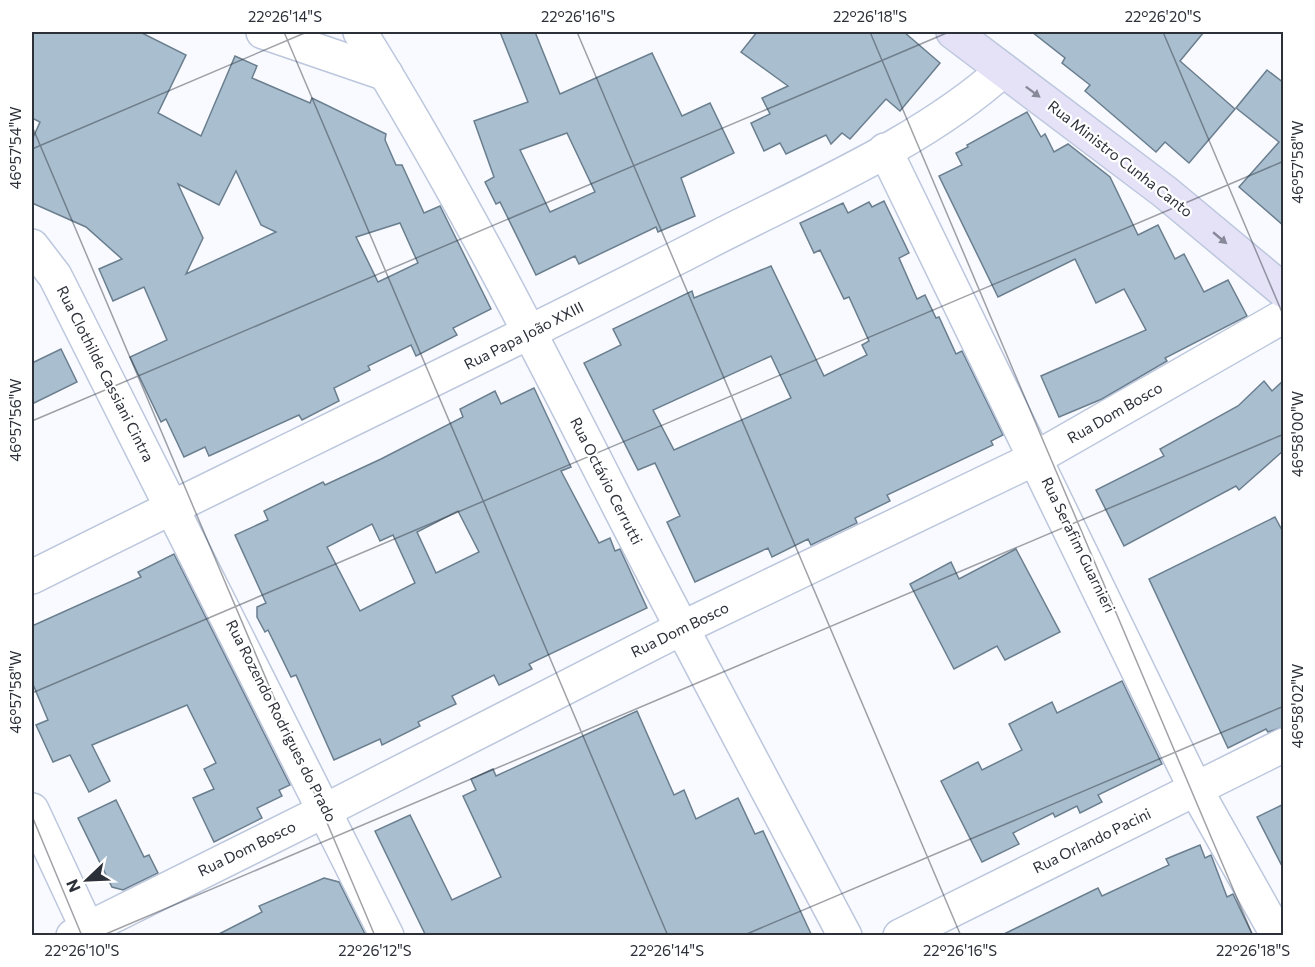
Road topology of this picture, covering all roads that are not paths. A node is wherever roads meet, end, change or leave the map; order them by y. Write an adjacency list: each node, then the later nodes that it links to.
1 (263, 32): 5 (street)
2 (360, 32): 5 (street, Rua Octávio Cerrutti)
3 (953, 32): 4 (street, Rua Ministro Cunha Canto)
4 (1003, 70): 6 (street, Rua Papa João XXIII); 8 (street, Rua Ministro Cunha Canto, one-way to 8)
5 (386, 74): 10 (street, Rua Octávio Cerrutti)
6 (885, 150): 10 (street, Rua Papa João XXIII); 11 (street, Rua Serafim Guarnieri)
7 (32, 246): 12 (street, Rua Clothilde Cassiani Cintra)
8 (1284, 291)
9 (1284, 316): 11 (street, Rua Dom Bosco)
10 (530, 334): 12 (street, Rua Papa João XXIII); 14 (street, Rua Octávio Cerrutti)
11 (1036, 458): 14 (street, Rua Dom Bosco); 16 (street, Rua Serafim Guarnieri)
12 (173, 507): 13 (street, Rua Papa João XXIII); 18 (street, Rua Rozendo Rodrigues do Prado)
13 (32, 577)
14 (682, 628): 18 (street, Rua Dom Bosco); 21 (street, Rua Octávio Cerrutti)
15 (1284, 745): 16 (street, Rua Orlando Pacini)
16 (1196, 790): 22 (street, Rua Orlando Pacini); 23 (street, Rua Serafim Guarnieri)
17 (32, 810): 19 (street)
18 (326, 810): 19 (street, Rua Dom Bosco); 20 (street, Rua Rozendo Rodrigues do Prado)
19 (80, 932)
20 (387, 936)
21 (845, 936)
22 (900, 936)
23 (1278, 936)

